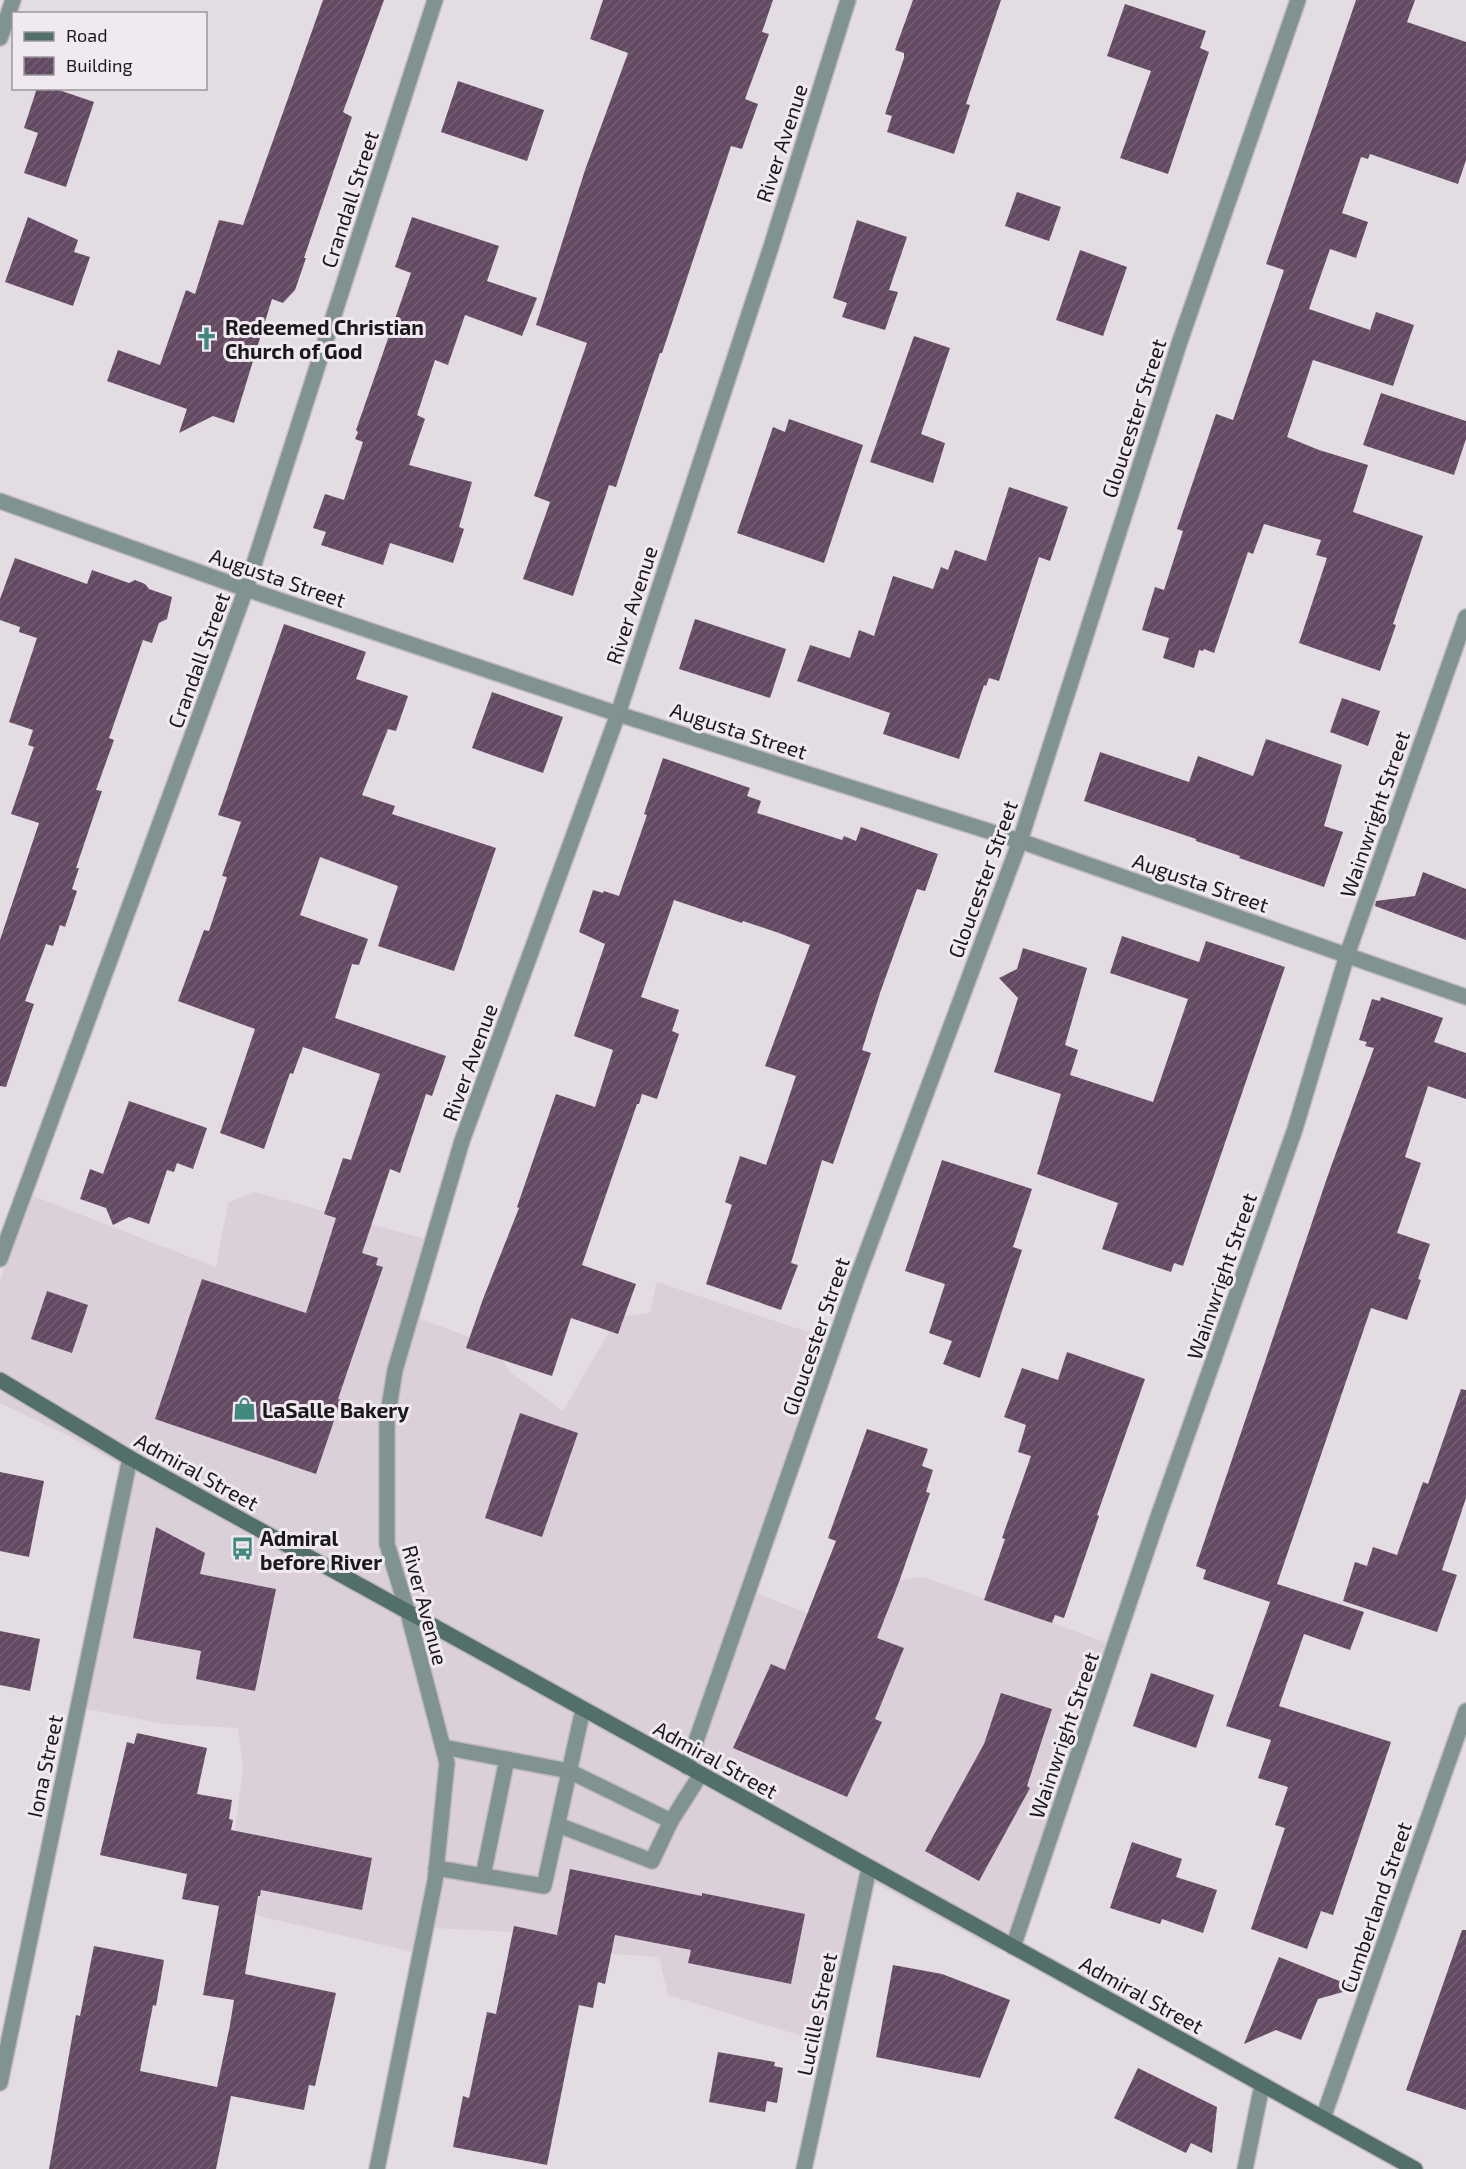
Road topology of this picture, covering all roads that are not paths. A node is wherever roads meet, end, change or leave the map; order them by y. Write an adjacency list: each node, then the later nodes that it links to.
1 (14, 0): 5 (street)
2 (435, 0): 7 (street, Crandall Street)
3 (848, 0): 9 (street, River Avenue)
4 (1298, 0): 10 (street, Gloucester Street)
5 (0, 38)
6 (0, 501): 7 (street, Augusta Street)
7 (246, 589): 9 (street, Augusta Street); 13 (street, Crandall Street)
8 (1466, 617): 11 (street, Wainwright Street)
9 (618, 714): 10 (street, Augusta Street); 16 (street, River Avenue)
10 (1020, 841): 11 (street, Augusta Street); 21 (street, Gloucester Street)
11 (1347, 955): 12 (street, Augusta Street); 29 (street, Wainwright Street)
12 (1466, 997)
13 (0, 1259)
14 (0, 1380): 15 (main road, Admiral Street)
15 (130, 1458): 16 (main road, Admiral Street); 30 (street, Iona Street)
16 (408, 1613): 17 (main road, Admiral Street); 19 (street, River Avenue)
17 (583, 1709): 21 (main road, Admiral Street); 22 (street)
18 (1466, 1711): 32 (street, Cumberland Street)
19 (442, 1747): 20 (street); 26 (street, River Avenue)
20 (507, 1759): 22 (street); 28 (street)
21 (687, 1767): 23 (main road, Admiral Street)
22 (569, 1771): 24 (street); 25 (street)
23 (701, 1774): 24 (street); 27 (main road, Admiral Street)
24 (671, 1821): 25 (street)
25 (558, 1825): 28 (street)
26 (436, 1868): 28 (street); 33 (street, River Avenue)
27 (869, 1868): 29 (main road, Admiral Street); 34 (street, Lucille Street)
28 (483, 1876)
29 (1013, 1947): 31 (main road, Admiral Street)
30 (0, 2083)
31 (1262, 2085): 32 (main road, Admiral Street); 35 (street)
32 (1323, 2118): 36 (main road, Admiral Street)
33 (377, 2169)
34 (804, 2169)
35 (1245, 2169)
36 (1415, 2169)

